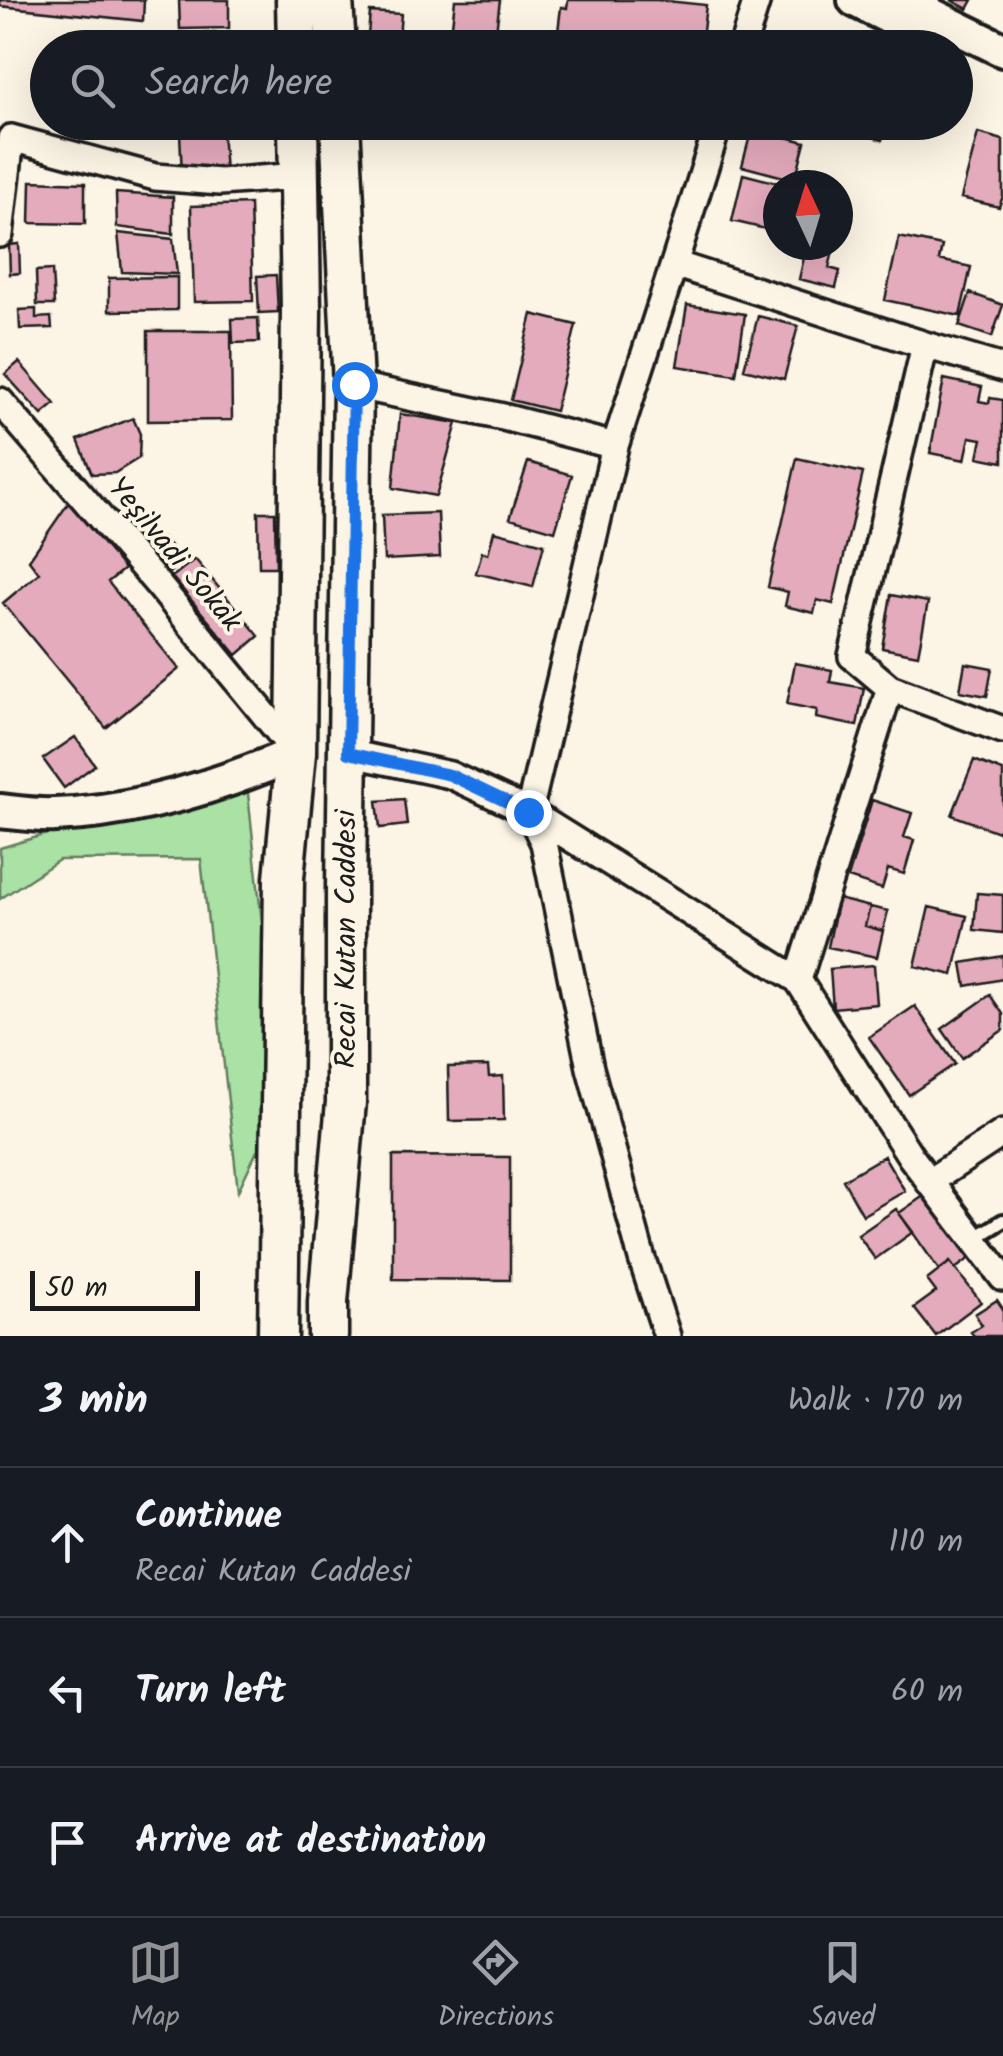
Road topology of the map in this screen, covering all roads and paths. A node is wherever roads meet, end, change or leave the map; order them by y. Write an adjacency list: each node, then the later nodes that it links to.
1 (296, 0): 6 (main road)
2 (333, 0): 7 (main road)
3 (757, 0): 8 (street)
4 (855, 0): 9 (street)
5 (901, 0): 10 (street)
6 (297, 30)
7 (335, 30)
8 (748, 30)
9 (914, 30)
10 (962, 30)
11 (973, 35): 12 (street)
12 (1003, 50)
13 (973, 60): 14 (street)
14 (1003, 75)
15 (298, 140): 18 (main road, Recai Kutan Caddesi)
16 (341, 140): 23 (main road, Recai Kutan Caddesi)
17 (713, 140): 20 (street)
18 (299, 176): 19 (street); 28 (main road, Recai Kutan Caddesi)
19 (0, 234)
20 (674, 264): 21 (street); 25 (street)
21 (925, 345): 22 (street); 26 (street)
22 (1003, 368)
23 (354, 384): 25 (street); 29 (main road, Recai Kutan Caddesi)
24 (0, 401): 28 (street, Yeşilvadi Sokak)
25 (614, 446): 31 (street)
26 (890, 688): 27 (street); 32 (street)
27 (1003, 730)
28 (296, 753): 30 (street); 38 (main road, Recai Kutan Caddesi)
29 (348, 753): 31 (street); 39 (main road, Recai Kutan Caddesi)
30 (0, 811)
31 (528, 812): 32 (street); 40 (street)
32 (798, 980): 34 (street)
33 (1003, 1133): 34 (street)
34 (929, 1182): 36 (street)
35 (1003, 1221): 36 (lane)
36 (974, 1239): 37 (street)
37 (1003, 1278)
38 (278, 1336)
39 (328, 1336)
40 (667, 1336)

